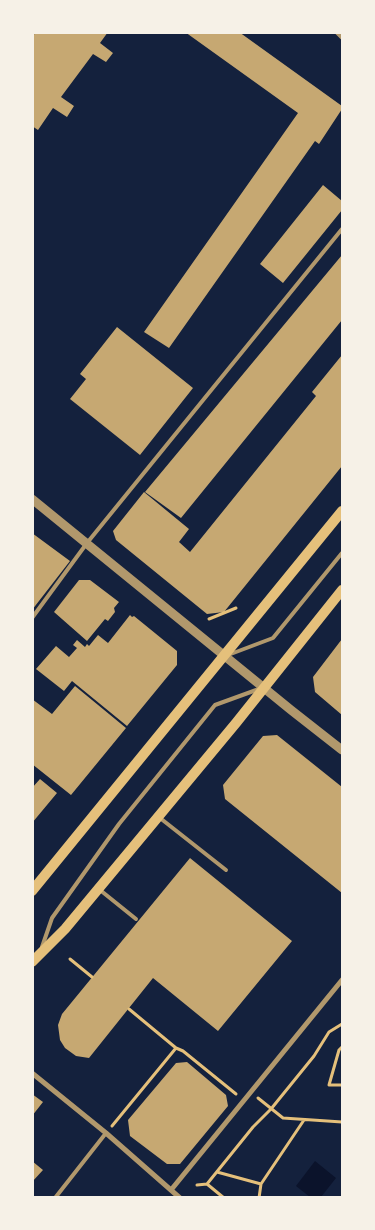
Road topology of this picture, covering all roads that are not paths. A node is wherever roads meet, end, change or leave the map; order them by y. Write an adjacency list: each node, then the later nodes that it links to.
1 (338, 32): 2 (street)
2 (342, 37)
3 (342, 229): 6 (lane)
4 (32, 499): 6 (street)
5 (342, 511): 10 (main road)
6 (87, 543): 9 (lane); 10 (street)
7 (342, 553): 10 (lane)
8 (342, 590): 11 (main road)
9 (32, 618)
10 (224, 656): 11 (street); 16 (main road)
11 (264, 688): 12 (street); 13 (main road); 18 (lane)
12 (342, 750)
13 (158, 817): 14 (lane); 15 (main road)
14 (226, 870)
15 (98, 889): 17 (lane); 18 (main road)
16 (32, 891)
17 (136, 919)
18 (41, 952): 19 (main road)
19 (32, 962)
20 (342, 980): 23 (street)
21 (32, 1074): 22 (street)
22 (106, 1133): 23 (street); 24 (lane)
23 (171, 1190): 25 (street)
24 (54, 1198)
25 (180, 1198)

